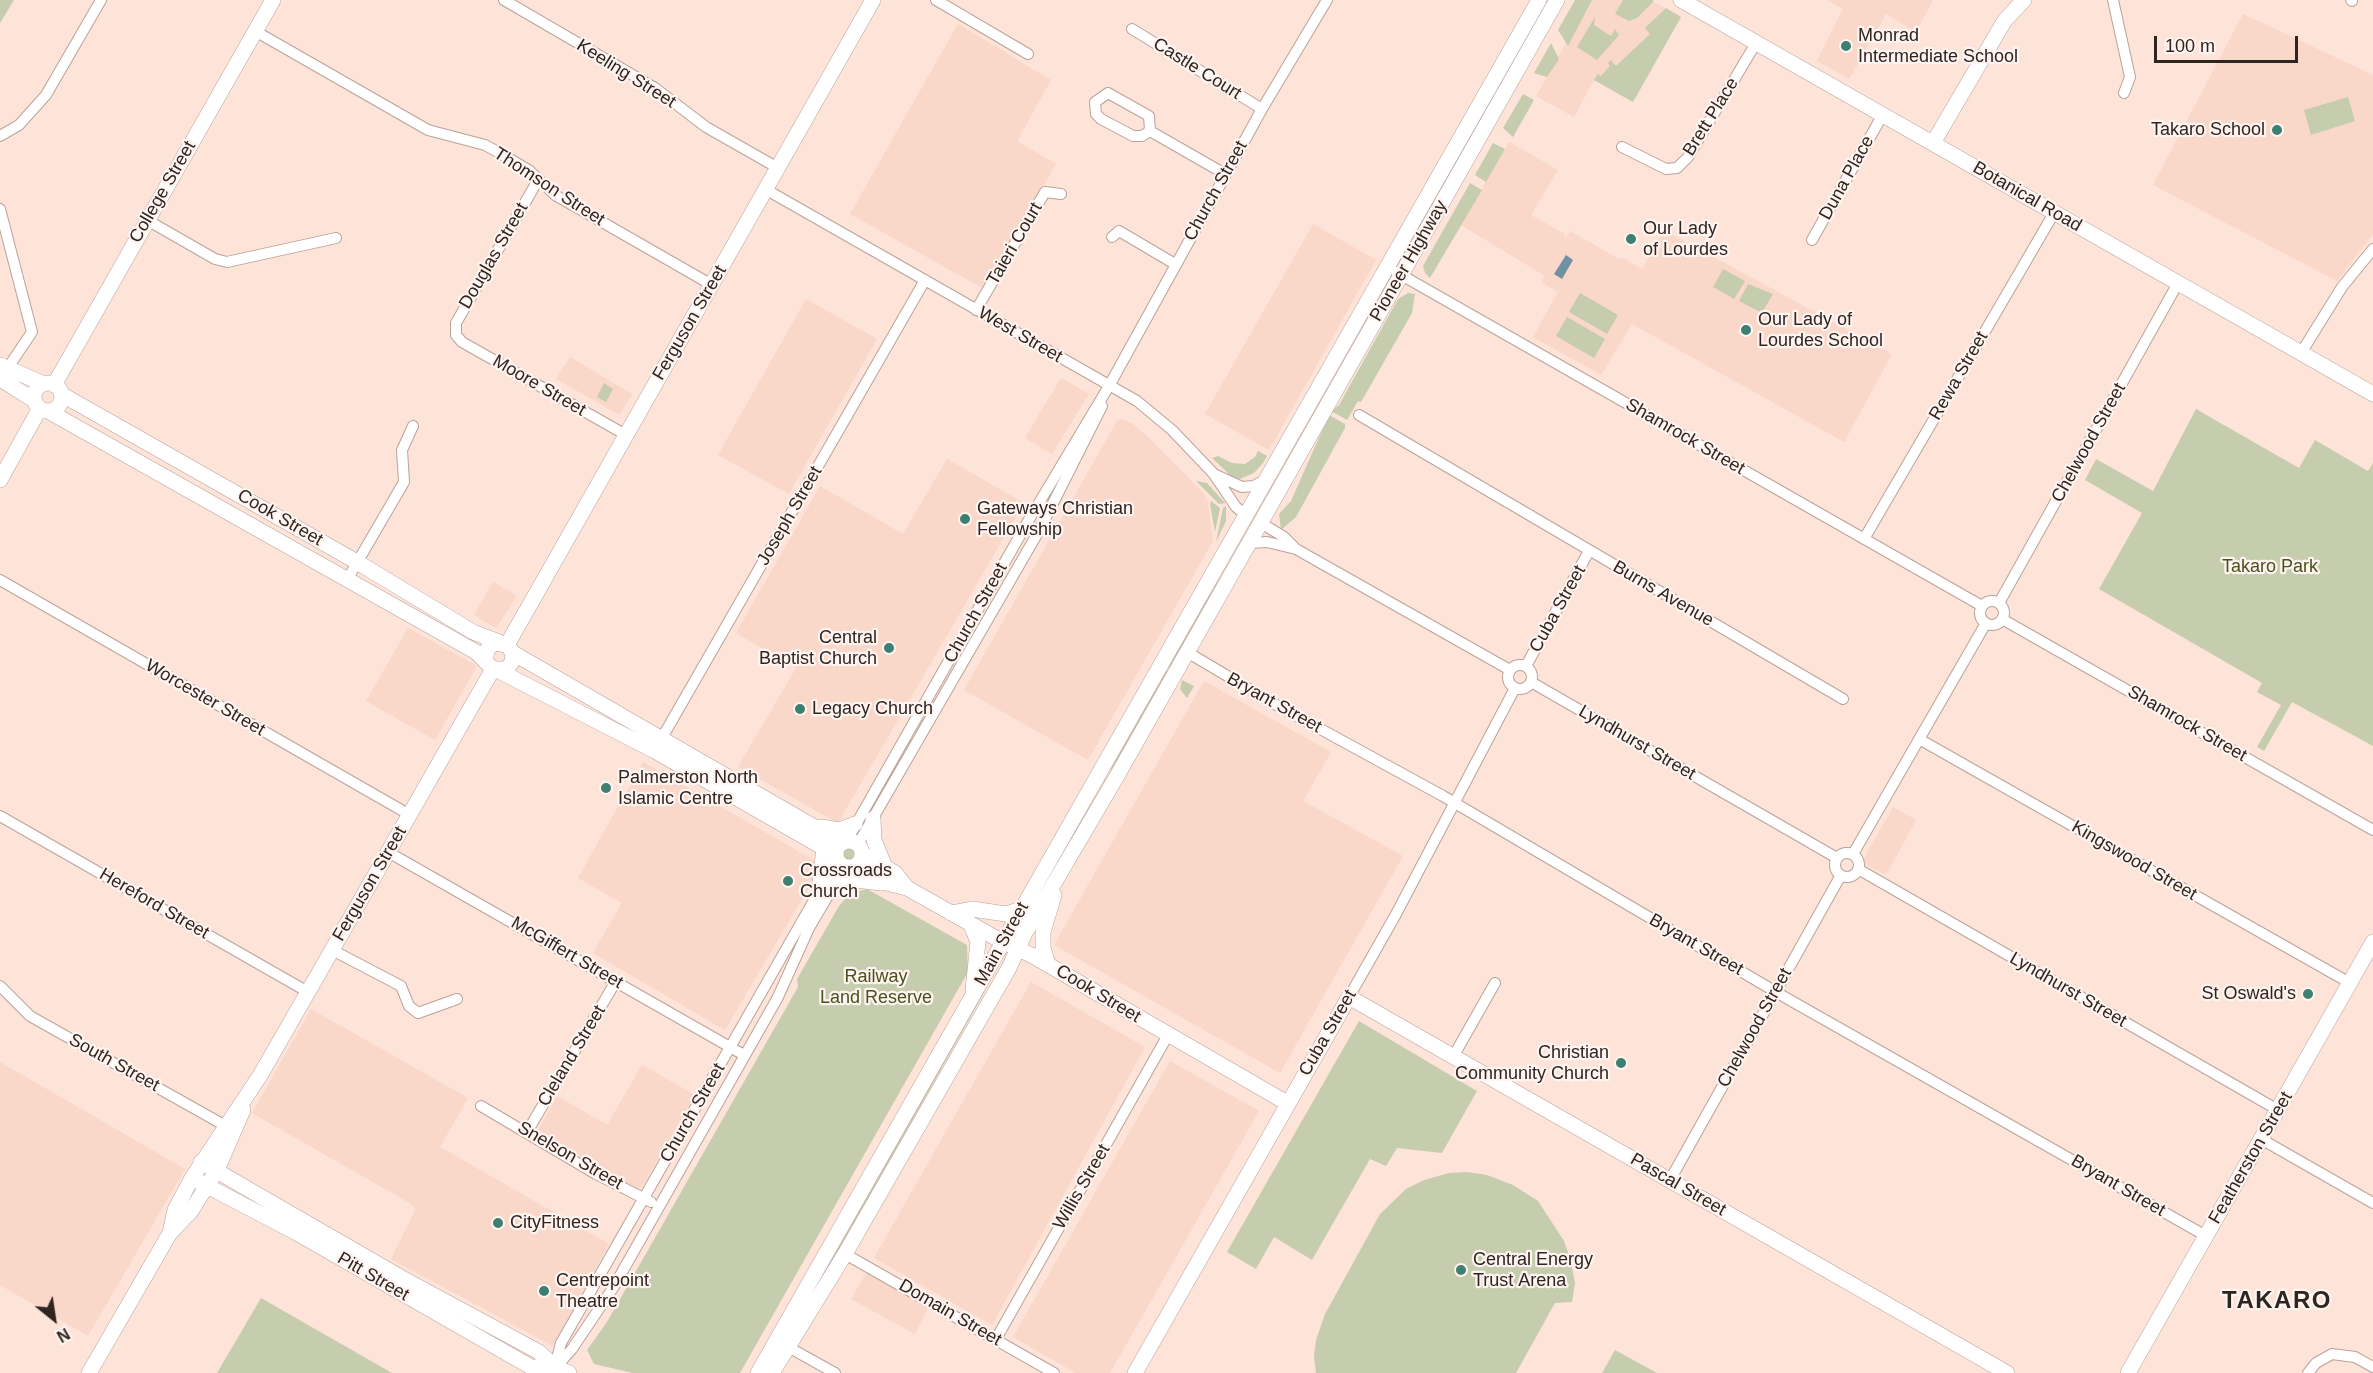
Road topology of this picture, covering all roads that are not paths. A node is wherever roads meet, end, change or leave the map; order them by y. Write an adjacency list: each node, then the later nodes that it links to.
1 (101, 0): 20 (street)
2 (273, 0): 13 (street, College Street)
3 (504, 0): 23 (street, Keeling Street)
4 (873, 0): 23 (street, Ferguson Street)
5 (936, 0): 15 (street)
6 (1327, 0): 17 (street, Church Street)
7 (1539, 0): 36 (street, Pioneer Highway)
8 (1557, 0): 36 (street, Pioneer Highway)
9 (1681, 0): 14 (street, Botanical Road)
10 (2024, 0): 21 (street)
11 (2113, 0): 16 (street)
12 (1132, 29): 17 (street, Castle Court)
13 (255, 31): 25 (street, Thomson Street); 30 (street, College Street)
14 (1756, 43): 18 (street, Botanical Road); 22 (street, Brett Place)
15 (1028, 54)
16 (2124, 93)
17 (1262, 109): 24 (street, Church Street)
18 (1882, 116): 21 (street, Botanical Road); 33 (street, Duna Place)
19 (1150, 131): 19 (street); 24 (street)
20 (0, 136)
21 (1933, 143): 29 (street, Botanical Road)
22 (1622, 147)
23 (778, 168): 26 (street, Ferguson Street)
24 (1225, 174): 35 (street, Church Street)
25 (538, 180): 39 (street, Thomson Street); 41 (street, Douglas Street)
26 (765, 189): 37 (street, West Street); 39 (street, Ferguson Street)
27 (1061, 194): 40 (street, Taieri Court)
28 (0, 209): 43 (street)
29 (2054, 213): 38 (street, Botanical Road); 56 (street, Rewa Street)
30 (147, 220): 32 (street); 46 (street, College Street)
31 (1112, 237): 35 (street)
32 (336, 238)
33 (1812, 240)
34 (2373, 249): 42 (street)
35 (1175, 264): 45 (street, Church Street)
36 (1395, 271): 44 (street, Pioneer Highway); 56 (street, Shamrock Street)
37 (925, 280): 40 (street, West Street); 76 (street, Joseph Street)
38 (2178, 283): 42 (street, Botanical Road); 63 (street, Chelwood Street)
39 (712, 285): 51 (street, Ferguson Street)
40 (976, 310): 45 (street, West Street)
41 (455, 333): 51 (street, Moore Street)
42 (2301, 353): 47 (street, Botanical Road)
43 (2, 371): 46 (street, Cook Street); 48 (street, Cook Street)
44 (1331, 382): 53 (street, Pioneer Highway); 55 (street, Pioneer Highway)
45 (1109, 386): 52 (street, West Street); 81 (street, Church Street); 83 (street, Church Street)
46 (53, 388): 48 (street); 48 (street); 60 (street, Cook Street)
47 (2373, 394)
48 (40, 406): 54 (street); 62 (street, Cook Street)
49 (1359, 415): 59 (street, Burns Avenue)
50 (413, 426): 60 (street)
51 (626, 435): 67 (street, Ferguson Street)
52 (1213, 473): 53 (street); 55 (street, West Street)
53 (1269, 477): 55 (street, Pioneer Highway)
54 (0, 480)
55 (1254, 519): 57 (street, Main Street); 58 (street); 94 (street, Main Street)
56 (1864, 539): 64 (street, Shamrock Street)
57 (1249, 543): 58 (street); 68 (street, Main Street)
58 (1296, 549): 71 (street)
59 (1589, 551): 70 (street, Cuba Street); 74 (street, Burns Avenue)
60 (357, 562): 62 (street); 67 (street, Cook Street)
61 (0, 580): 78 (street, Worcester Street)
62 (347, 580): 69 (street, Cook Street)
63 (1999, 603): 64 (street); 65 (street)
64 (1982, 606): 66 (street)
65 (2002, 619): 66 (street); 84 (street, Shamrock Street)
66 (1986, 623): 75 (street)
67 (506, 647): 69 (street); 69 (street); 76 (street, Cook Street)
68 (1187, 652): 77 (street, Bryant Street); 92 (street, Main Street)
69 (492, 666): 76 (street, Cook Street); 78 (street, Ferguson Street)
70 (1526, 666): 71 (street); 72 (street)
71 (1510, 670): 73 (street)
72 (1531, 682): 73 (street); 88 (street, Lyndhurst Street)
73 (1515, 688): 77 (street, Cuba Street)
74 (1843, 699)
75 (1919, 739): 87 (street); 104 (street, Kingswood Street)
76 (659, 745): 80 (street, Cook Street)
77 (1453, 802): 107 (street, Bryant Street); 109 (street, Cuba Street)
78 (410, 815): 85 (street, Ferguson Street)
79 (0, 816): 106 (street, Hereford Street)
80 (783, 817): 82 (street, Cook Street); 86 (street, Cook Street)
81 (873, 819): 86 (street, Church Street); 90 (street)
82 (810, 824): 83 (street); 86 (street, Cook Street)
83 (855, 824): 86 (street, Church Street)
84 (2373, 830)
85 (388, 852): 100 (street, Ferguson Street); 102 (street, McGiffert Street)
86 (845, 853): 90 (street, Cook Street); 93 (street, Church Street); 93 (street)
87 (1853, 854): 88 (street); 89 (street)
88 (1837, 858): 91 (street)
89 (1858, 870): 91 (street); 117 (street, Lyndhurst Street)
90 (886, 875): 93 (street); 95 (street, Cook Street)
91 (1841, 875): 107 (street, Chelwood Street)
92 (1057, 880): 99 (street, Main Street); 101 (street)
93 (824, 890): 112 (street, Church Street); 113 (street, Church Street)
94 (1021, 909): 95 (street); 97 (street, Main Street)
95 (951, 913): 96 (street, Cook Street)
96 (971, 925): 97 (street, Cook Street); 108 (street)
97 (1004, 942): 99 (street, Cook Street); 108 (street, Main Street)
98 (2373, 942): 104 (street, Featherston Street)
99 (1018, 948): 101 (street, Cook Street); 131 (street, Main Street)
100 (332, 950): 106 (street, Ferguson Street); 110 (street)
101 (1048, 964): 111 (street, Cook Street)
102 (616, 981): 112 (street, McGiffert Street); 119 (street, Cleland Street)
103 (1495, 983): 114 (street)
104 (2350, 983): 117 (street, Featherston Street)
105 (0, 986): 118 (street, South Street)
106 (308, 992): 118 (street, Ferguson Street)
107 (1776, 992): 124 (street, Chelwood Street); 130 (street, Bryant Street)
108 (972, 996): 139 (street, Main Street)
109 (1349, 997): 114 (street, Pascal Street); 115 (street, Cuba Street)
110 (457, 999)
111 (1168, 1035): 115 (street, Cook Street); 133 (street, Willis Street)
112 (731, 1047): 113 (street, McGiffert Street); 126 (street, Church Street)
113 (744, 1055): 128 (street, Church Street)
114 (1453, 1057): 124 (street, Pascal Street)
115 (1287, 1103): 142 (street, Cuba Street)
116 (481, 1106): 119 (street, Snelson Street)
117 (2278, 1110): 120 (street, Featherston Street)
118 (230, 1128): 121 (street, Ferguson Street); 122 (street, Ferguson Street)
119 (527, 1132): 126 (street, Snelson Street)
120 (2261, 1139): 127 (street); 130 (street, Featherston Street)
121 (201, 1162): 122 (street, Pitt Street); 123 (street, Ferguson Street)
122 (217, 1170): 125 (street, Ferguson Street); 132 (street, Pitt Street)
123 (192, 1178): 125 (street, Pitt Street); 129 (street, Ferguson Street)
124 (1670, 1180): 143 (street, Pascal Street)
125 (207, 1187): 129 (street, Ferguson Street); 132 (street, Pitt Street)
126 (645, 1198): 128 (street, Snelson Street); 136 (street, Church Street)
127 (2373, 1203)
128 (658, 1206): 136 (street, Church Street)
129 (170, 1233): 138 (street, Ferguson Street)
130 (2206, 1236): 144 (street, Featherston Street)
131 (845, 1254): 133 (street, Domain Street); 134 (street, Main Street)
132 (400, 1284): 136 (street, Pitt Street)
133 (996, 1339): 141 (street, Domain Street)
134 (790, 1348): 137 (street, Main Street); 140 (street)
135 (2373, 1367): 145 (street)
136 (559, 1371)
137 (774, 1372)
138 (89, 1373)
139 (758, 1373)
140 (835, 1373)
141 (1054, 1373)
142 (1135, 1373)
143 (2007, 1373)
144 (2128, 1373)
145 (2308, 1373)

